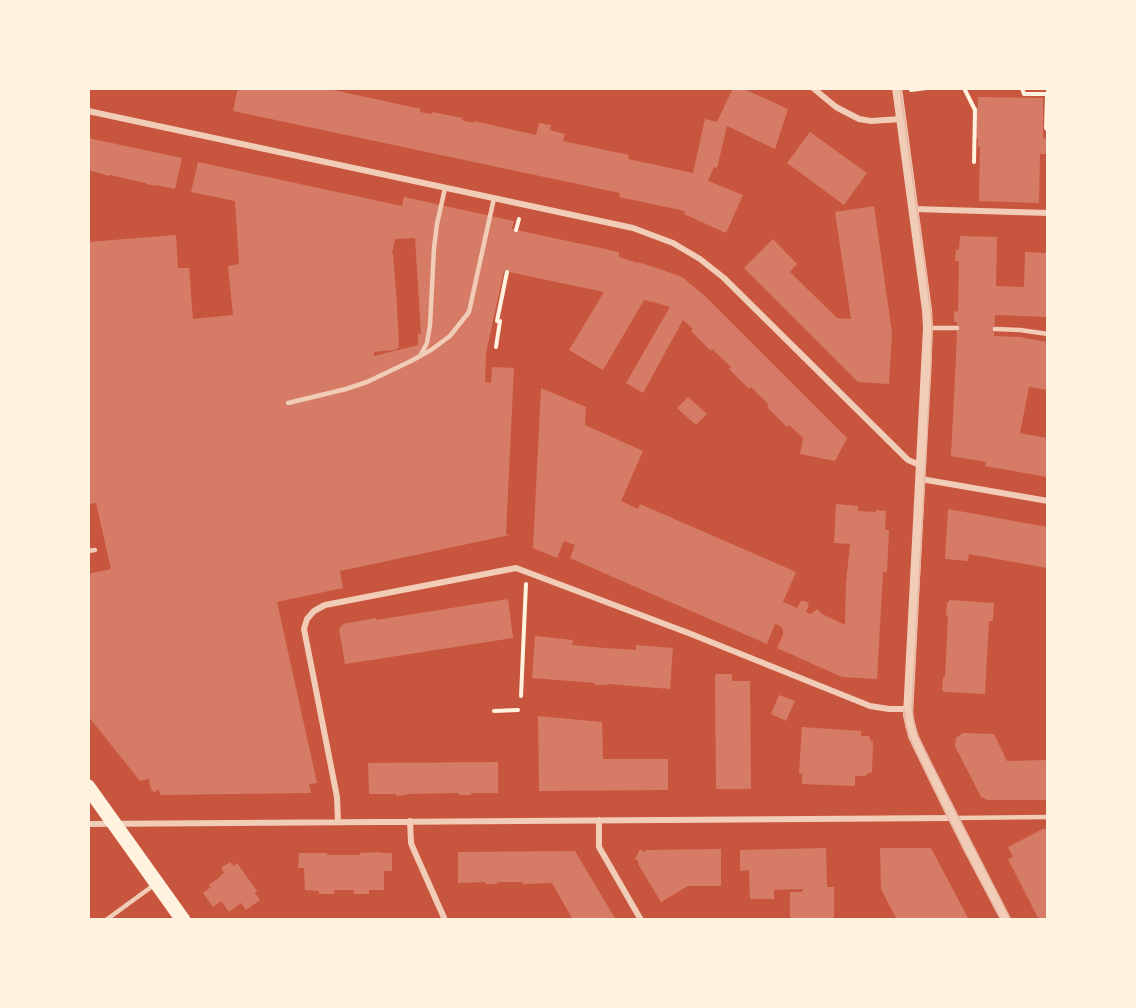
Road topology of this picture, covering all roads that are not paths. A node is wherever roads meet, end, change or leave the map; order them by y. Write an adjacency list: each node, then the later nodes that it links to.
1 (813, 88): 4 (street)
2 (897, 88): 4 (street)
3 (88, 111): 5 (street)
4 (901, 118): 7 (street)
5 (445, 188): 6 (street); 13 (lane)
6 (494, 198): 13 (lane); 15 (street)
7 (914, 209): 8 (street); 9 (street)
8 (1047, 213)
9 (928, 328): 10 (lane); 15 (street)
10 (957, 328)
11 (995, 329): 12 (lane)
12 (1047, 334)
13 (420, 356): 14 (lane)
14 (288, 403)
15 (922, 466): 16 (street)
16 (921, 479): 17 (street); 20 (street)
17 (1047, 501)
18 (95, 550): 19 (lane)
19 (88, 551)
20 (908, 709): 23 (street); 26 (street)
21 (88, 787): 27 (main road)
22 (1047, 817): 23 (lane)
23 (953, 818): 24 (street); 34 (street)
24 (599, 820): 25 (street); 33 (street)
25 (410, 821): 26 (street); 32 (street)
26 (338, 822): 27 (street)
27 (115, 823): 28 (street); 29 (main road)
28 (88, 824)
29 (156, 883): 30 (lane); 31 (main road)
30 (106, 920)
31 (183, 920)
32 (445, 920)
33 (641, 920)
34 (1006, 920)

